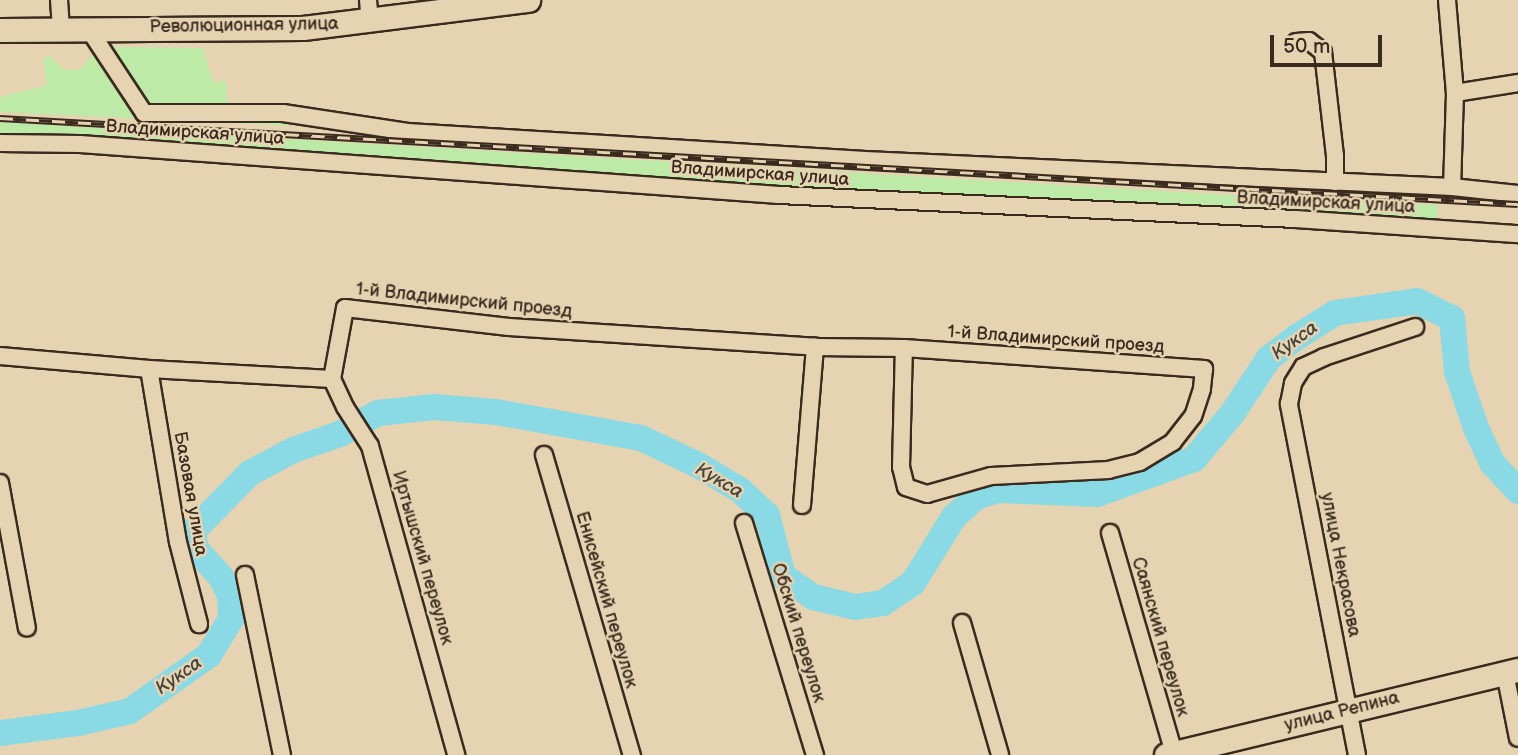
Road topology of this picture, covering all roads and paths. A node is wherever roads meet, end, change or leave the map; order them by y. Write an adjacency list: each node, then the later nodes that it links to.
1 (60, 0): 5 (street)
2 (528, 0): 4 (street, Революционная улица)
3 (1447, 0): 10 (street)
4 (369, 11): 6 (street, Революционная улица)
5 (61, 28): 6 (street, Революционная улица); 7 (street, Революционная улица)
6 (88, 28): 12 (street, Владимирская улица)
7 (0, 30)
8 (1296, 42): 12 (street, Владимирская улица)
9 (1518, 83): 10 (street)
10 (1455, 93): 13 (street)
11 (0, 143): 15 (street, Владимирская улица)
12 (1335, 182): 13 (street, Владимирская улица)
13 (1451, 187): 14 (street, Владимирская улица)
14 (1518, 194)
15 (1518, 234)
16 (1415, 327): 32 (street, улица Некрасова)
17 (815, 347): 18 (street, 1-й Владимирский проезд); 21 (street, 1-й Владимирский проезд); 24 (street)
18 (904, 348): 18 (street, 1-й Владимирский проезд)
19 (0, 356): 20 (street)
20 (149, 369): 21 (street); 29 (street, Базовая улица)
21 (332, 379): 36 (street, Иртышский переулок)
22 (544, 455): 37 (street, Енисейский переулок)
23 (0, 484): 30 (street)
24 (802, 505)
25 (744, 523): 38 (street, Обский переулок)
26 (1110, 533): 34 (street, Саянский переулок)
27 (245, 575): 35 (street)
28 (962, 623): 39 (street)
29 (199, 624)
30 (27, 628)
31 (1511, 671): 32 (street, улица Репина); 33 (street)
32 (1349, 710): 34 (street, улица Репина); 40 (street, улица Некрасова)
33 (1518, 738)
34 (1170, 754)
35 (282, 755)
36 (456, 755)
37 (632, 755)
38 (815, 755)
39 (1000, 755)
40 (1357, 755)

